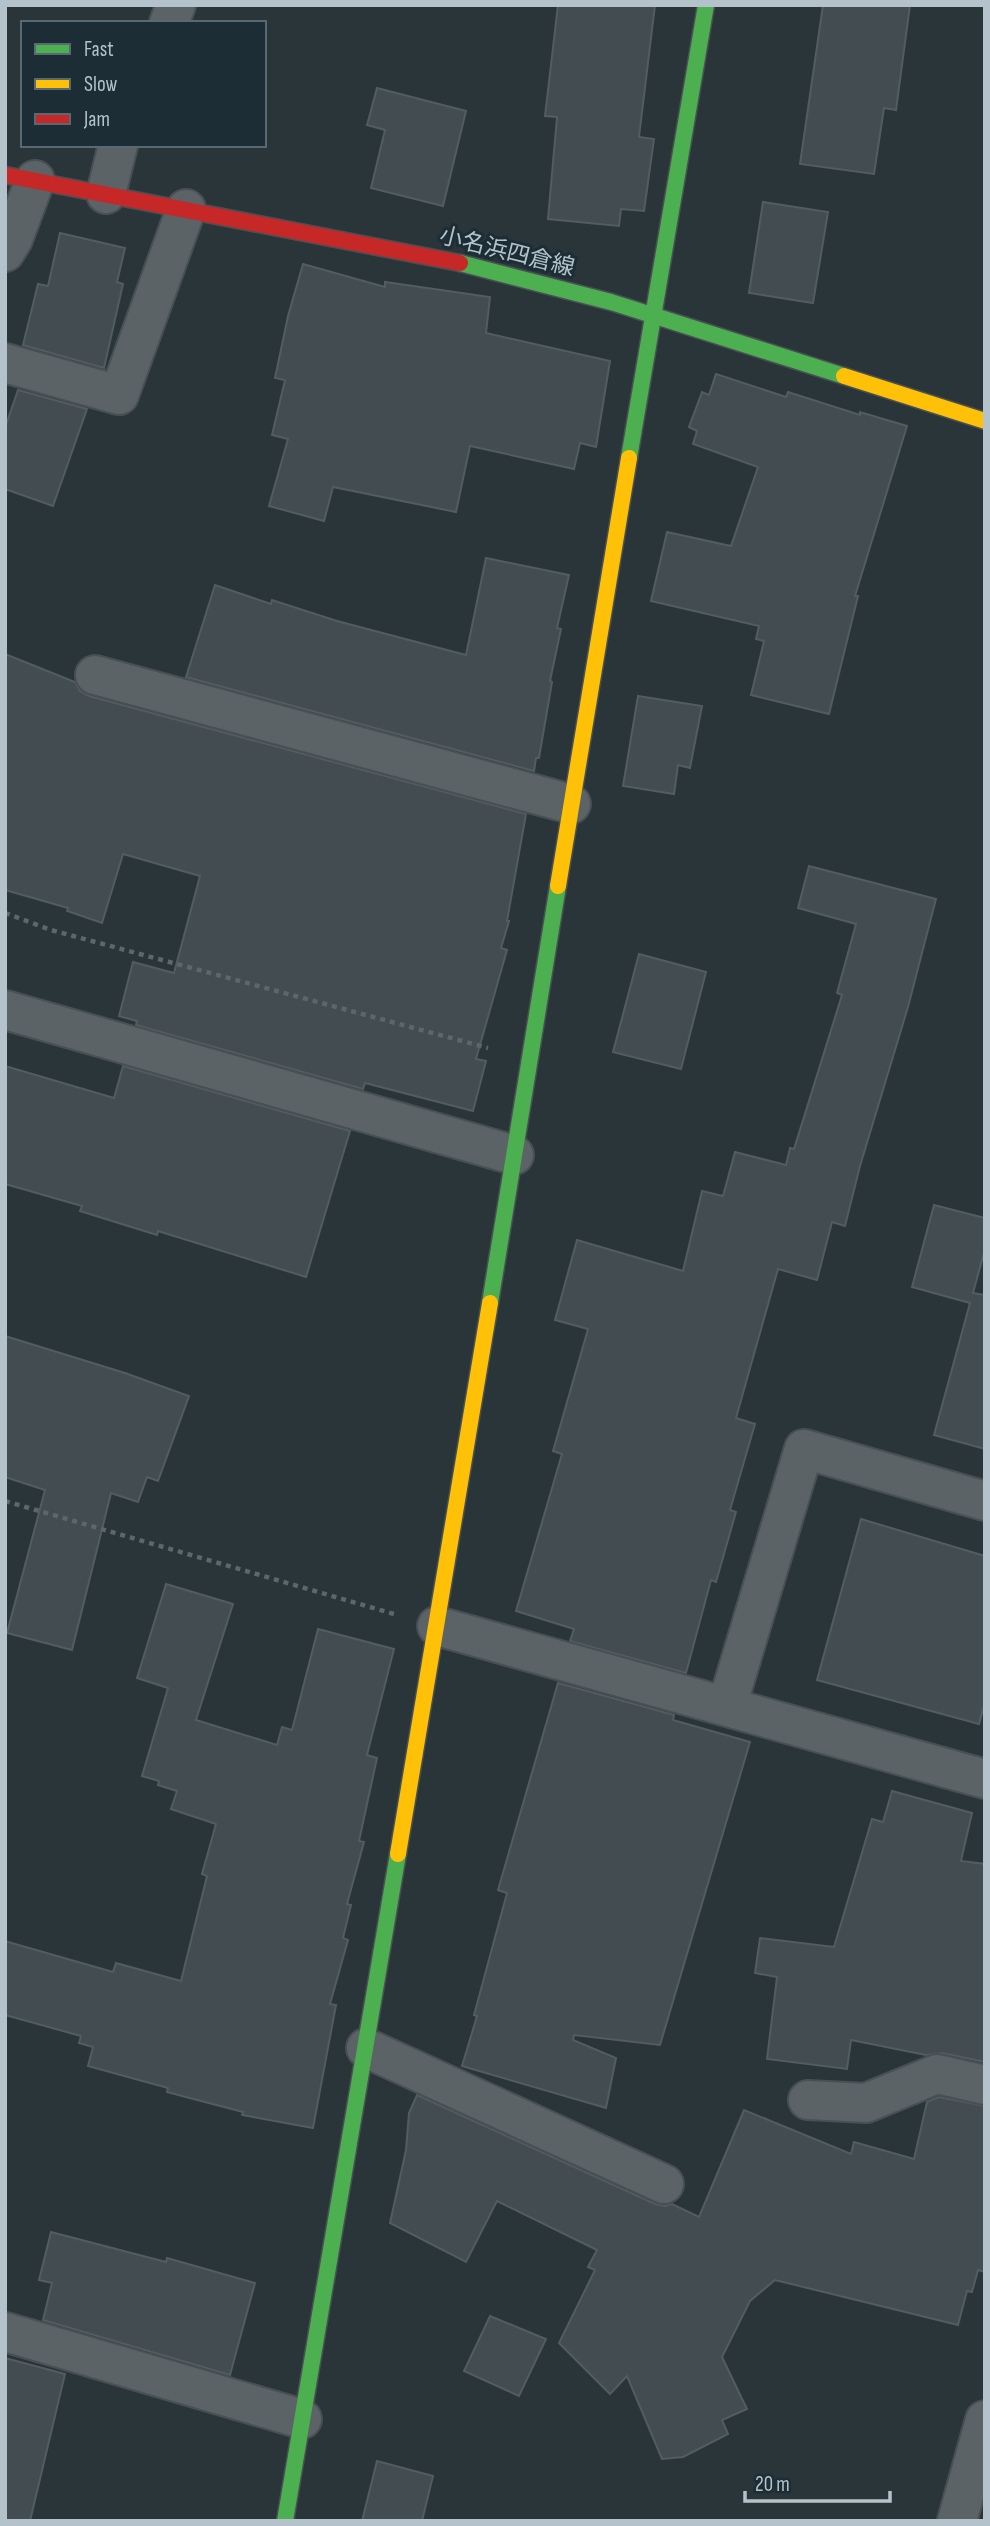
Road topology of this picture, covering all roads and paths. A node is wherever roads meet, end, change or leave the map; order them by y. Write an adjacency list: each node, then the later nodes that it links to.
1 (706, 5): 7 (street)
2 (118, 147): 4 (street)
3 (20, 177): 4 (street, 小名浜四倉線); 6 (street)
4 (106, 194): 5 (street, 小名浜四倉線)
5 (186, 209): 7 (street, 小名浜四倉線); 8 (street)
6 (5, 252)
7 (655, 316): 9 (street, 小名浜四倉線); 11 (street)
8 (5, 363)
9 (985, 421)
10 (95, 675): 11 (street)
11 (571, 804): 14 (street)
12 (5, 913): 14 (path)
13 (5, 1010): 15 (street)
14 (530, 1059): 15 (street)
15 (514, 1155): 18 (street)
16 (5, 1501): 18 (path)
17 (985, 1501): 19 (street)
18 (437, 1626): 19 (street); 21 (street)
19 (727, 1706): 20 (street)
20 (985, 1779)
21 (366, 2048): 24 (street); 26 (street)
22 (985, 2085): 23 (street)
23 (808, 2100)
24 (664, 2184)
25 (5, 2332): 26 (street)
26 (302, 2419): 28 (street)
27 (985, 2420): 29 (street)
28 (285, 2521)
29 (957, 2521)

